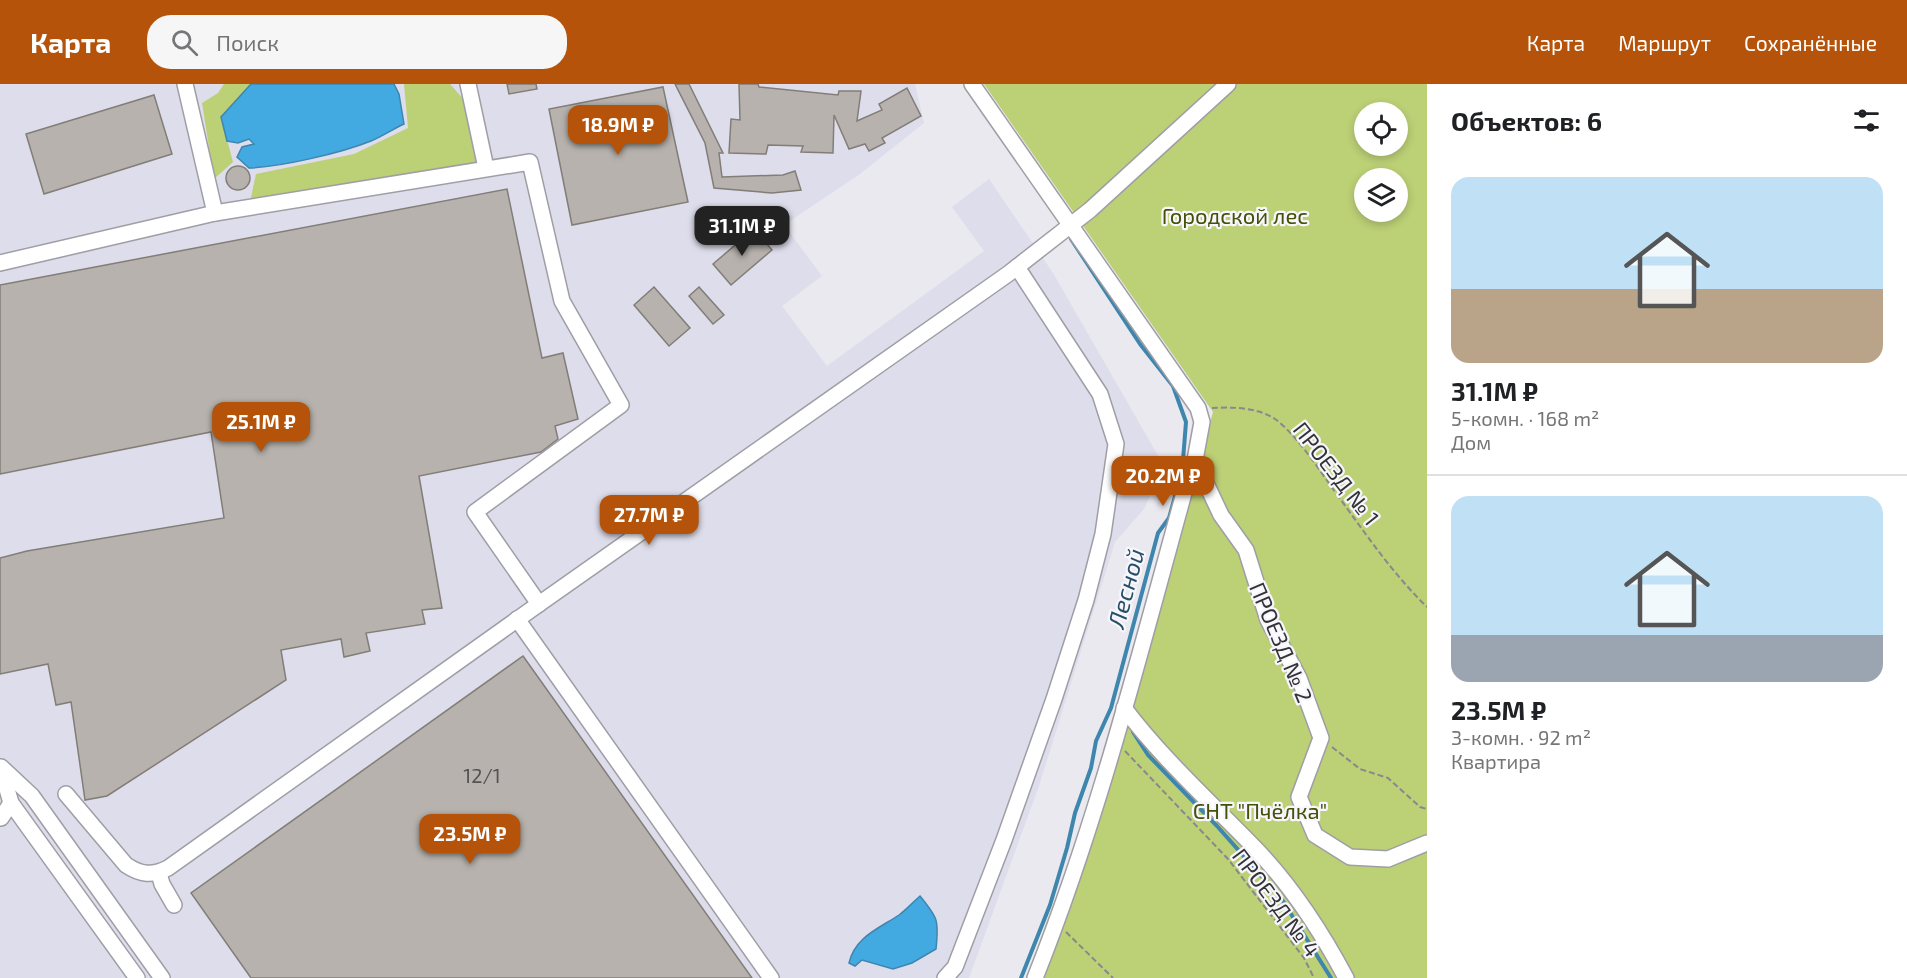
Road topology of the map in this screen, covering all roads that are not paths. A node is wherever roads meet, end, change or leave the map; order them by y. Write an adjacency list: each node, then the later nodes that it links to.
1 (185, 84): 6 (street)
2 (468, 84): 5 (street)
3 (972, 84): 7 (street)
4 (1228, 84): 7 (street)
5 (486, 168): 6 (street); 11 (street)
6 (215, 213): 8 (street)
7 (1070, 225): 9 (street); 10 (street)
8 (0, 263)
9 (1017, 267): 11 (street); 24 (street)
10 (1195, 460): 13 (street); 18 (street, ПРОЕЗД № 2)
11 (539, 604): 12 (street)
12 (517, 619): 19 (street); 23 (street)
13 (1125, 708): 25 (street); 26 (street)
14 (1, 765): 16 (street); 22 (street)
15 (66, 794): 19 (street)
16 (11, 803): 17 (street); 21 (street)
17 (1, 818)
18 (1427, 843)
19 (159, 873): 20 (street)
20 (174, 905)
21 (137, 978)
22 (162, 978)
23 (771, 978)
24 (945, 978)
25 (1035, 978)
26 (1346, 978)

